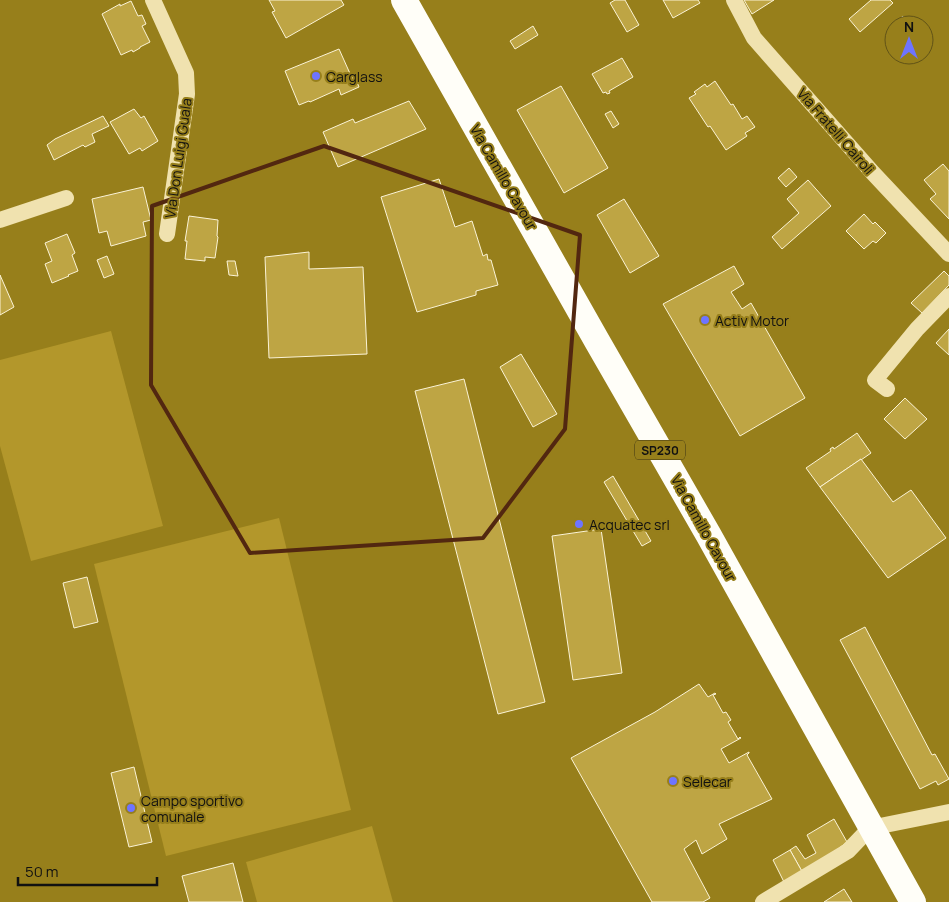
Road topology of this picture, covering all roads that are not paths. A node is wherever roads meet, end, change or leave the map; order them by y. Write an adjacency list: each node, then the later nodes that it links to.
1 (153, 0): 6 (street, Via Don Luigi Guala)
2 (404, 0): 11 (main road, Via Camillo Cavour / SP230)
3 (734, 0): 7 (street, Via Fratelli Cairoli)
4 (66, 198): 5 (street)
5 (0, 220)
6 (167, 234)
7 (949, 254)
8 (949, 296): 9 (street)
9 (887, 389)
10 (949, 812): 11 (street)
11 (870, 828): 12 (street); 13 (main road, Via Camillo Cavour / SP230)
12 (763, 902)
13 (913, 902)

